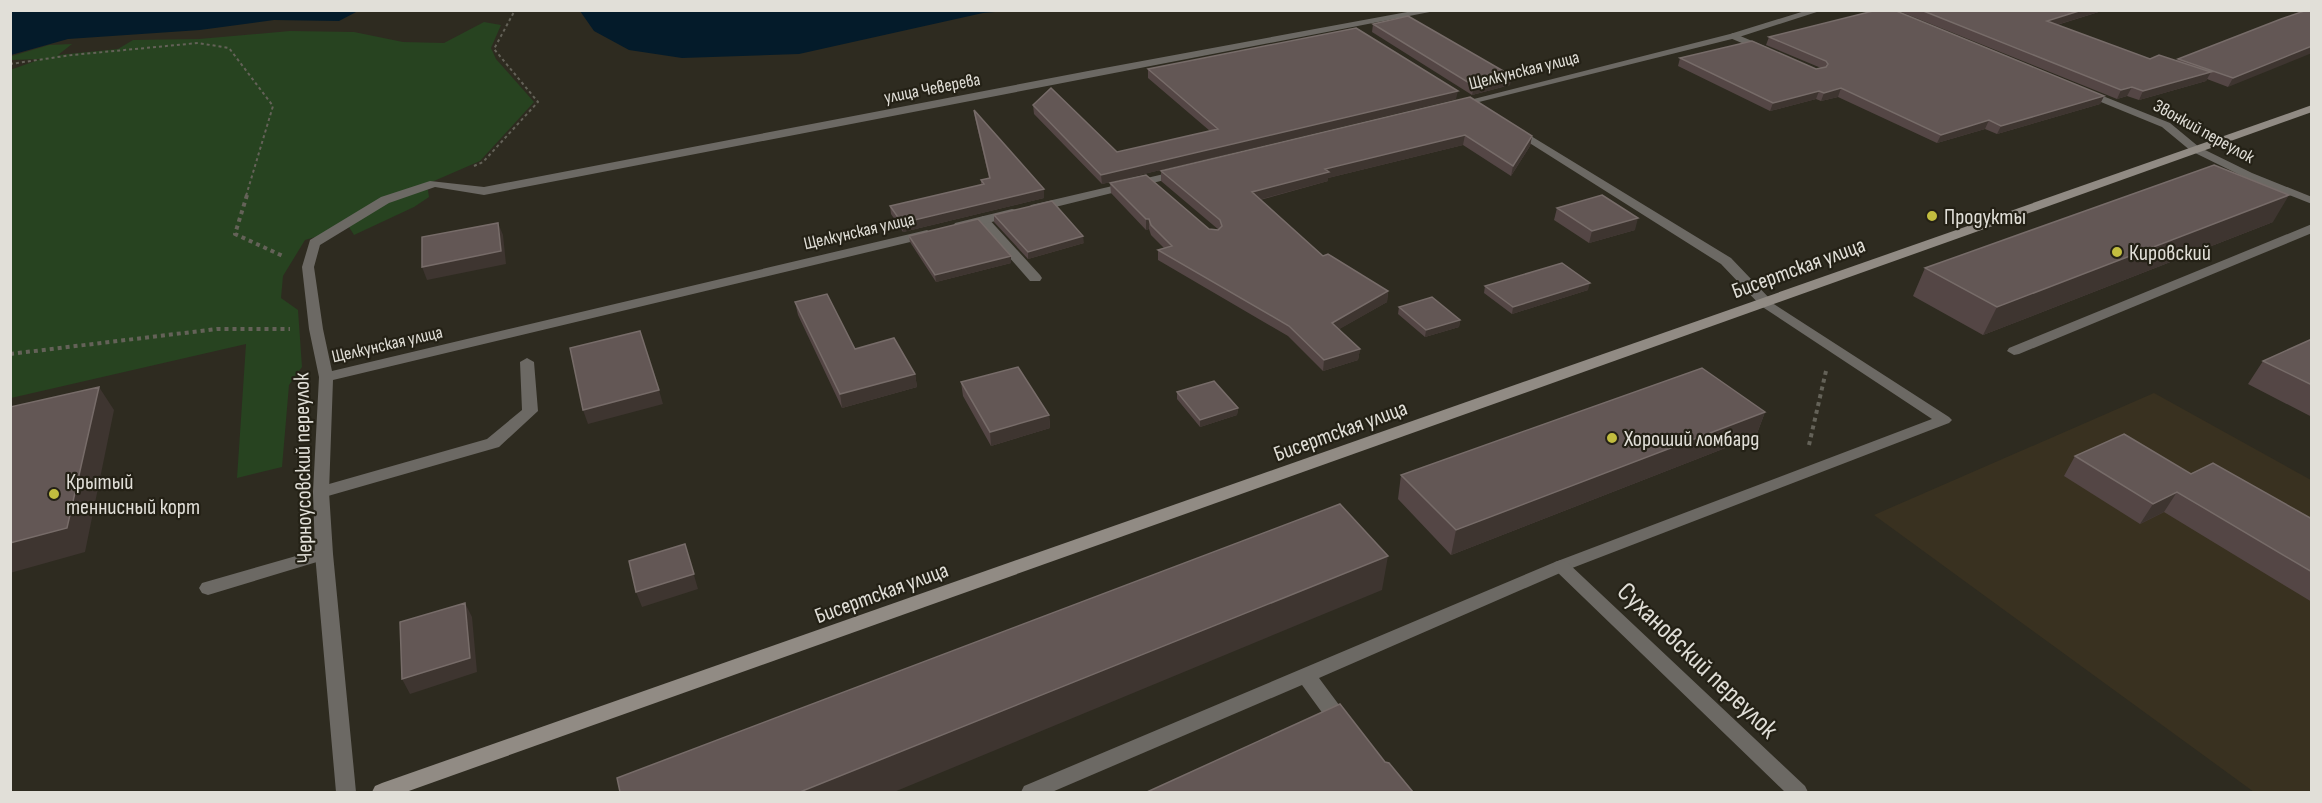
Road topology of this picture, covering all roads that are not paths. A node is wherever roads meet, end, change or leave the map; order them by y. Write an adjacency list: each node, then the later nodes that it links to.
1 (1436, 10): 12 (street, улица Чеверева)
2 (1818, 10): 3 (street, Щелкунская улица)
3 (1733, 36): 4 (street); 6 (street, Щелкунская улица)
4 (1776, 54)
5 (2067, 85): 9 (street, Звонкий переулок)
6 (1448, 107)
7 (2312, 108): 9 (main road, Бисертская улица)
8 (1510, 126): 18 (street)
9 (2194, 149): 14 (street, Звонкий переулок); 18 (main road, Бисертская улица)
10 (1196, 169): 11 (street, Щелкунская улица)
11 (1150, 180): 13 (street); 15 (street, Щелкунская улица)
12 (434, 183): 21 (street, Черноусовский переулок)
13 (1166, 194)
14 (2312, 201)
15 (983, 220): 17 (street); 21 (street, Щелкунская улица)
16 (2312, 228): 19 (street)
17 (1035, 278)
18 (1766, 303): 24 (street); 29 (main road, Бисертская улица)
19 (2014, 351)
20 (527, 362): 22 (street)
21 (326, 377): 22 (street, Черноусовский переулок)
22 (321, 492): 23 (street, Черноусовский переулок)
23 (324, 554): 25 (street); 28 (street, Черноусовский переулок)
24 (1561, 566): 26 (street); 31 (street, Сухановский переулок)
25 (208, 588)
26 (1306, 675): 27 (street); 30 (street)
27 (1353, 738)
28 (346, 792)
29 (382, 792)
30 (1030, 792)
31 (1798, 792)

